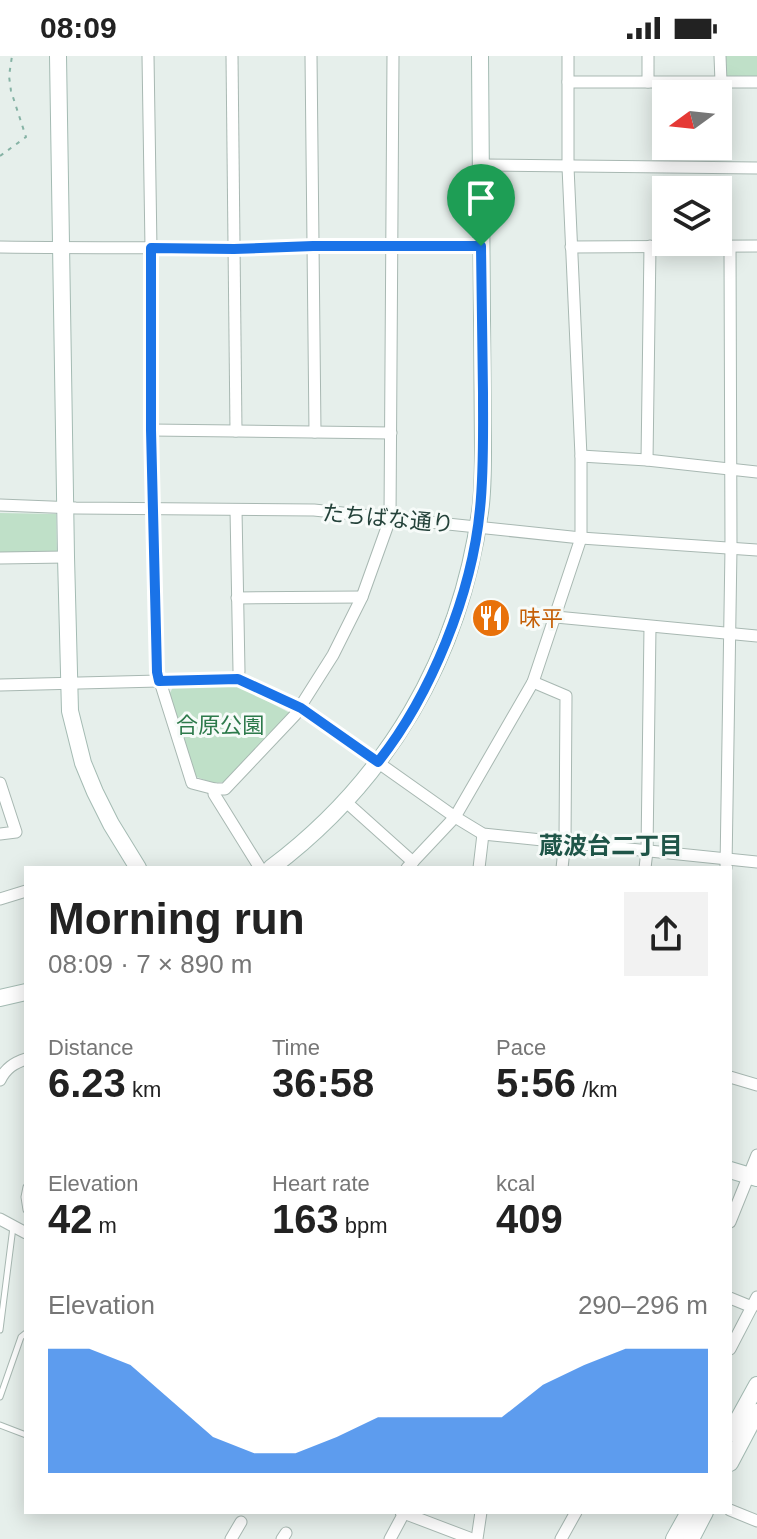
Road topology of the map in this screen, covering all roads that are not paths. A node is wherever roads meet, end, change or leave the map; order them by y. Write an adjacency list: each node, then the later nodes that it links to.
1 (58, 56): 27 (street)
2 (148, 56): 28 (street)
3 (232, 56): 29 (street)
4 (311, 56): 19 (street)
5 (393, 56): 20 (street)
6 (480, 56): 16 (street)
7 (568, 56): 11 (street)
8 (648, 56): 12 (street)
9 (720, 56): 10 (street)
10 (721, 80)
11 (568, 82): 12 (street); 17 (street)
12 (648, 82): 13 (street)
13 (652, 82)
14 (732, 82): 15 (street)
15 (757, 82)
16 (481, 165): 17 (street); 21 (street)
17 (568, 167): 18 (street); 26 (street)
18 (757, 168)
19 (313, 246): 20 (street); 29 (street); 33 (street)
20 (393, 246): 21 (street); 34 (street)
21 (481, 246): 44 (street)
22 (650, 246): 26 (street); 36 (street)
23 (732, 246): 24 (street)
24 (757, 246)
25 (0, 247): 27 (street)
26 (571, 247): 35 (street)
27 (60, 248): 28 (street); 40 (street)
28 (151, 248): 29 (street); 31 (street)
29 (234, 249): 32 (street)
30 (730, 256): 37 (street)
31 (151, 430): 32 (street); 41 (street)
32 (236, 431): 33 (street)
33 (315, 432): 34 (street)
34 (391, 433): 43 (street)
35 (581, 456): 36 (street); 45 (street)
36 (647, 460): 37 (street)
37 (731, 469): 38 (street); 46 (street)
38 (757, 472)
39 (0, 505): 40 (street, たちばな通り)
40 (66, 508): 41 (street, たちばな通り); 48 (street)
41 (153, 509): 42 (street, たちばな通り); 57 (street)
42 (236, 510): 43 (street, たちばな通り); 51 (street)
43 (390, 519): 44 (street, たちばな通り); 50 (street)
44 (478, 526): 45 (street, たちばな通り); 62 (street)
45 (581, 538): 46 (street, たちばな通り); 52 (street)
46 (731, 548): 47 (street, たちばな通り); 54 (street)
47 (757, 550)
48 (66, 557): 49 (street); 59 (street)
49 (0, 558)
50 (362, 597): 51 (street); 61 (street)
51 (237, 598): 56 (street)
52 (556, 617): 53 (street); 58 (street)
53 (650, 627): 54 (street); 70 (street)
54 (729, 634): 55 (street); 72 (street)
55 (757, 636)
56 (238, 679): 57 (street); 61 (street)
57 (159, 681): 59 (street); 64 (street)
58 (533, 682): 66 (street); 69 (street)
59 (68, 683): 60 (street); 74 (street)
60 (0, 685)
61 (301, 708): 62 (street); 64 (street)
62 (378, 762): 65 (street); 66 (street)
63 (0, 783): 67 (street)
64 (215, 789): 75 (street)
65 (345, 801): 73 (street); 76 (street)
66 (455, 817): 68 (street); 73 (street)
67 (0, 834)
68 (483, 834): 69 (street); 77 (street)
69 (565, 841): 70 (street); 78 (street)
70 (647, 851): 72 (street); 79 (street)
71 (757, 862): 72 (street)
72 (726, 863)
73 (410, 865)
74 (137, 866)
75 (259, 866)
76 (273, 866)
77 (479, 866)
78 (562, 866)
79 (645, 866)
80 (24, 892): 81 (street)
81 (0, 899)
82 (24, 992): 83 (street)
83 (0, 998)
84 (24, 1060): 86 (street)
85 (732, 1078): 87 (street)
86 (0, 1080)
87 (757, 1085)
88 (757, 1155): 90 (street)
89 (732, 1171): 90 (street)
90 (753, 1177): 91 (street)
91 (732, 1218)
92 (0, 1219): 93 (street)
93 (13, 1226): 94 (street); 97 (lane)
94 (24, 1232)
95 (732, 1298): 96 (street)
96 (755, 1302): 99 (street)
97 (0, 1330)
98 (24, 1335): 101 (lane)
99 (732, 1345)
100 (757, 1385): 104 (street)
101 (0, 1397)
102 (757, 1412): 106 (street)
103 (0, 1425): 105 (lane)
104 (732, 1430)
105 (24, 1434)
106 (732, 1459)
107 (732, 1511): 114 (street)
108 (401, 1514): 117 (street)
109 (407, 1514): 118 (street)
110 (480, 1514): 118 (street)
111 (575, 1514): 119 (street)
112 (688, 1514): 120 (street)
113 (704, 1514): 121 (street)
114 (757, 1521)
115 (241, 1522): 116 (street)
116 (231, 1539)
117 (390, 1539)
118 (474, 1539)
119 (561, 1539)
120 (675, 1539)
121 (691, 1539)

